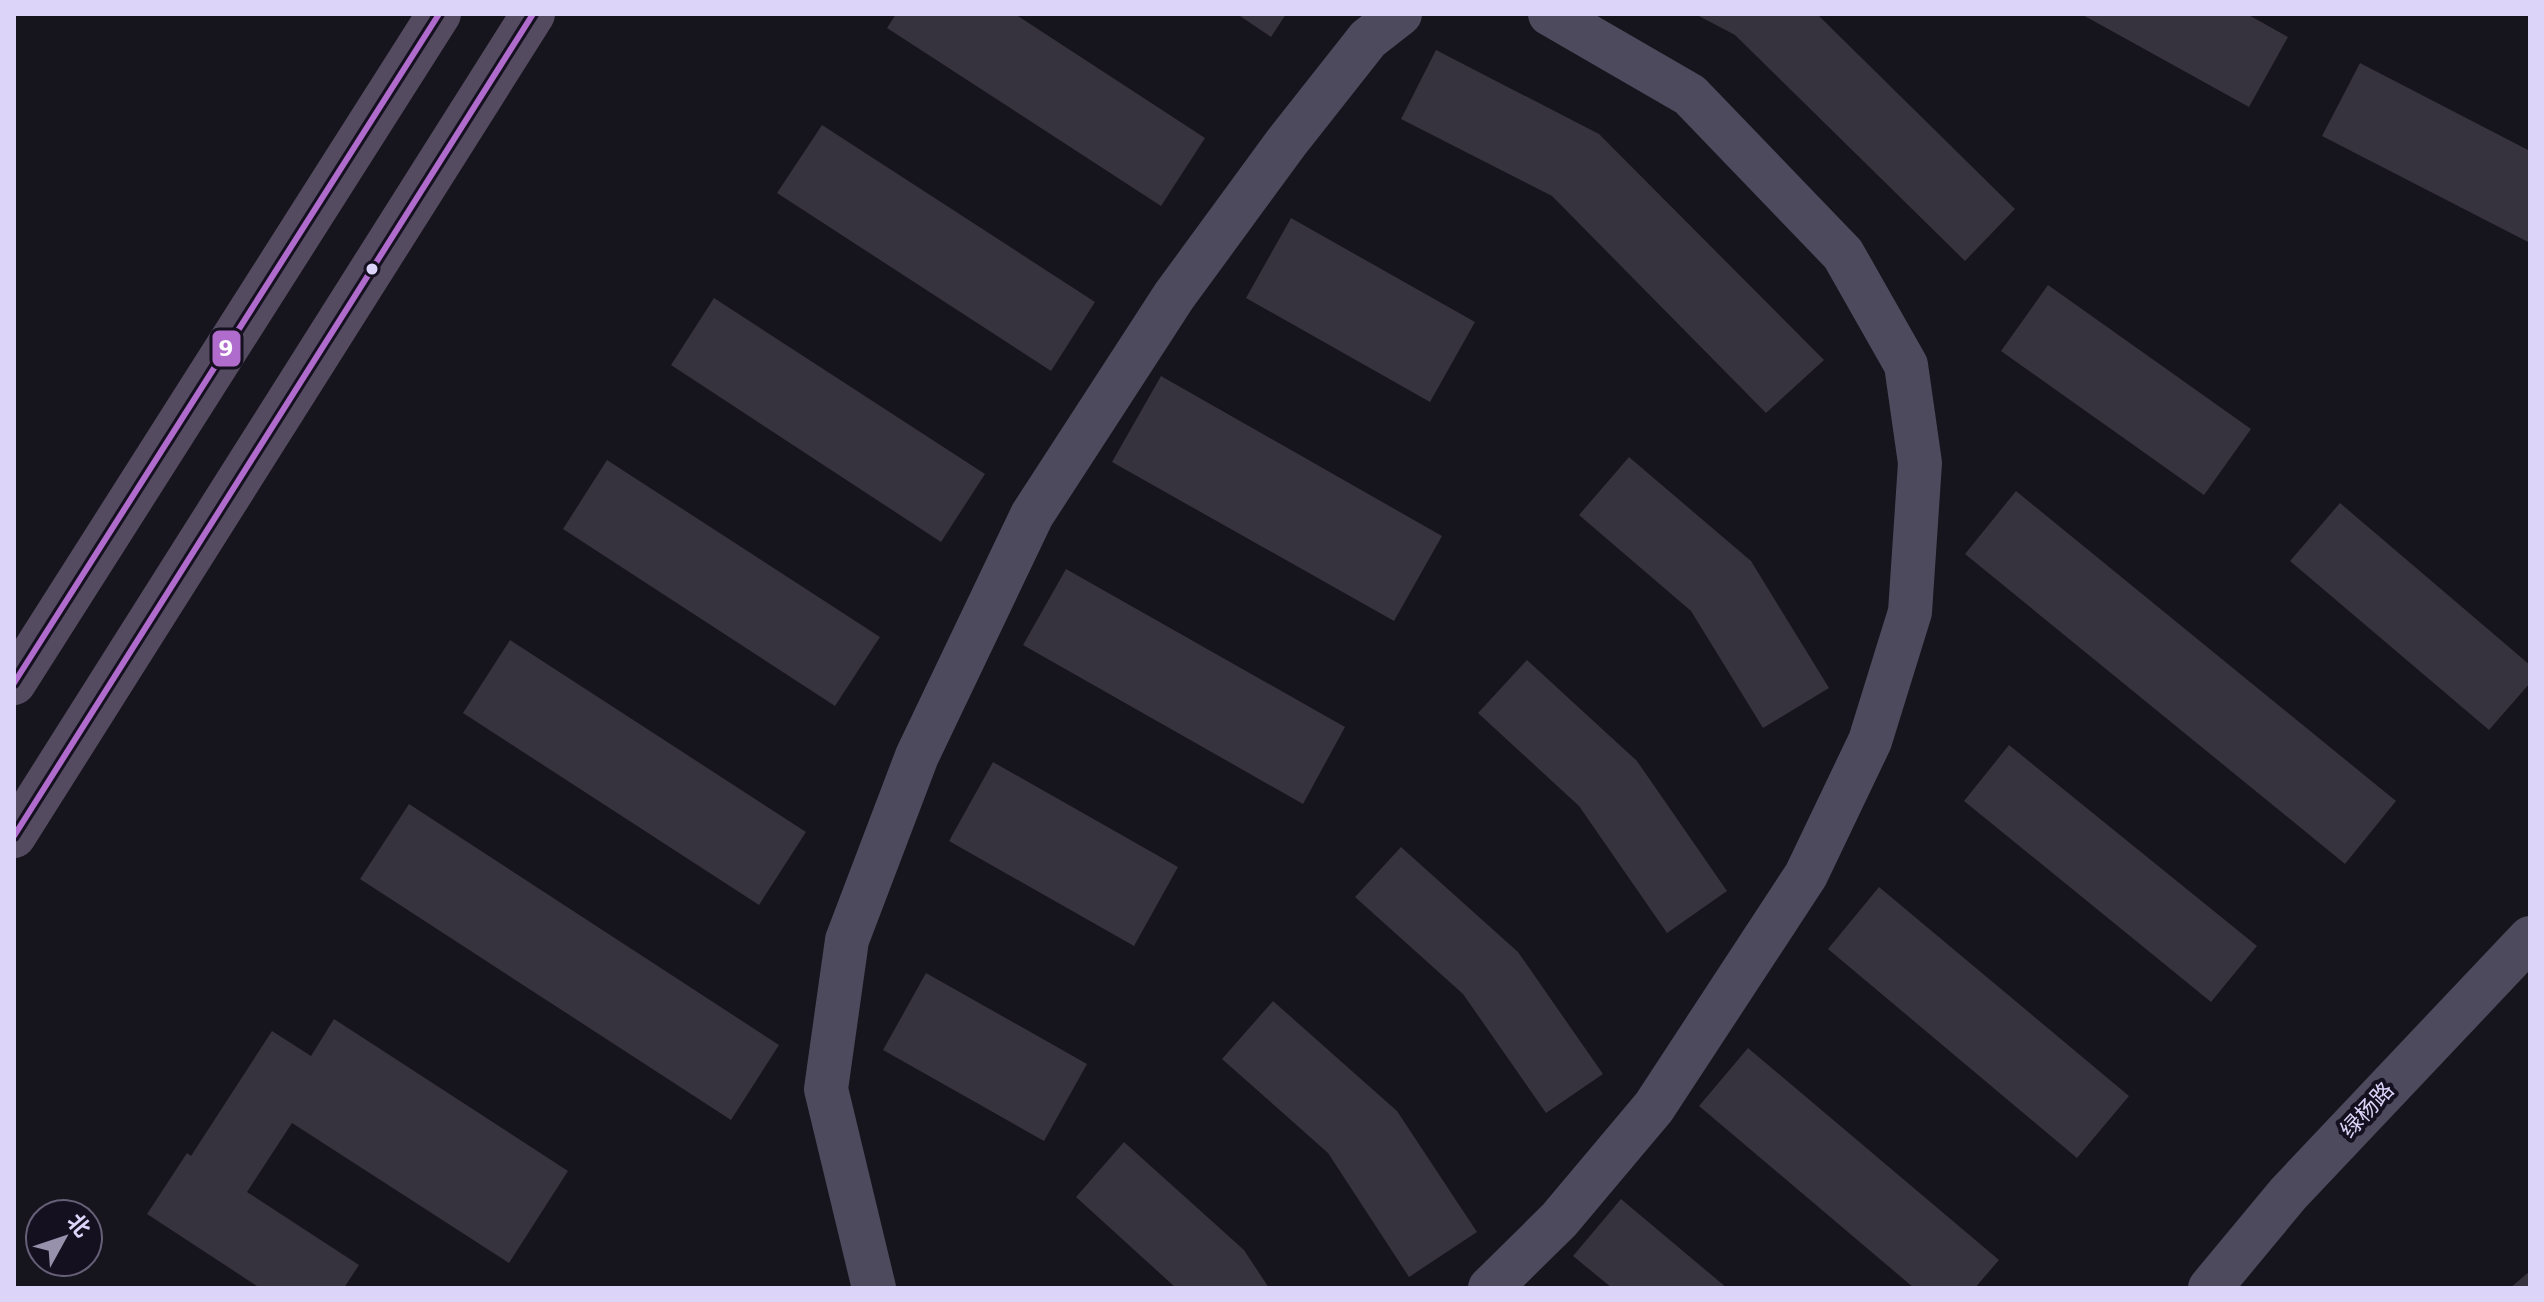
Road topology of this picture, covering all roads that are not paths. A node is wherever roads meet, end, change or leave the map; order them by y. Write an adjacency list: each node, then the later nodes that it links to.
1 (439, 14): 5 (main road)
2 (533, 14): 6 (main road)
3 (1400, 14): 8 (street)
4 (1550, 14): 9 (street)
5 (14, 683)
6 (14, 836)
7 (2530, 938): 10 (street, 绿杨路)
8 (874, 1288)
9 (1490, 1288)
10 (2210, 1288)

